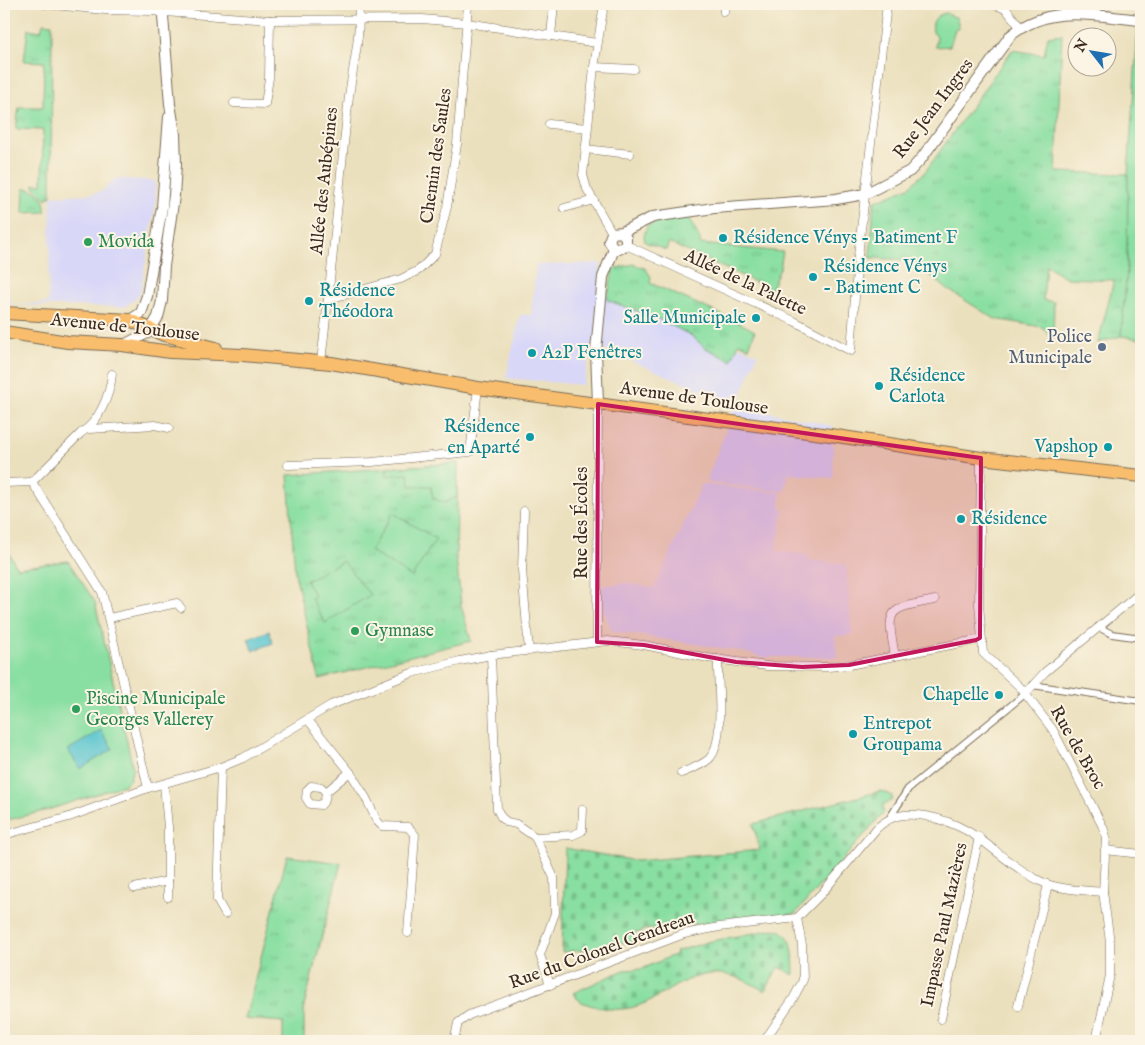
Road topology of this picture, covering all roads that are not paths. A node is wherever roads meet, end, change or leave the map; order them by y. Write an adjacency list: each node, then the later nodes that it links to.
1 (44, 4): 8 (street)
2 (358, 4): 11 (street, Allée des Aubépines)
3 (468, 4): 13 (street, Chemin des Saules)
4 (554, 4): 15 (street)
5 (604, 4): 16 (street)
6 (888, 4): 25 (street)
7 (993, 4): 14 (street)
8 (105, 7): 9 (street)
9 (162, 8): 10 (street); 20 (street)
10 (270, 20): 11 (street); 19 (street)
11 (360, 20): 13 (street); 31 (street, Allée des Aubépines)
12 (1141, 20): 14 (street, Rue Jean Ingres)
13 (467, 23): 15 (street); 31 (street, Chemin des Saules)
14 (1020, 28): 25 (street, Rue Jean Ingres)
15 (551, 36): 16 (street)
16 (597, 43): 17 (street)
17 (594, 67): 18 (street); 22 (street)
18 (634, 69)
19 (234, 103)
20 (170, 104): 33 (street); 33 (street)
21 (549, 124): 22 (street)
22 (587, 128): 23 (street)
23 (585, 150): 24 (street); 26 (street)
24 (630, 154)
25 (865, 194): 28 (street, Rue Jean Ingres); 29 (street, Allée de la Palette)
26 (594, 200): 27 (street); 28 (street)
27 (564, 208)
28 (617, 233): 29 (street); 30 (street)
29 (626, 245): 30 (street)
30 (614, 248): 41 (street)
31 (329, 299): 38 (street, Allée des Aubépines)
32 (4, 313): 33 (main road, Avenue de Toulouse)
33 (141, 324): 35 (street); 36 (street); 37 (main road, Avenue de Toulouse)
34 (4, 332): 35 (main road, Avenue de Toulouse)
35 (122, 345): 36 (main road, Avenue de Toulouse)
36 (150, 349): 37 (main road, Avenue de Toulouse)
37 (243, 355): 38 (main road, Avenue de Toulouse)
38 (321, 362): 40 (main road, Avenue de Toulouse)
39 (112, 374): 43 (street)
40 (478, 388): 41 (main road, Avenue de Toulouse); 45 (street)
41 (593, 403): 44 (main road, Avenue de Toulouse); 57 (street, Rue des Écoles)
42 (169, 428): 43 (street)
43 (89, 429): 47 (street)
44 (981, 458): 46 (main road, Avenue de Toulouse); 55 (street, Rue de Broc)
45 (288, 466)
46 (1141, 476)
47 (32, 482): 48 (street); 53 (street)
48 (4, 483)
49 (524, 511): 58 (street)
50 (1141, 592): 54 (street)
51 (935, 600): 60 (street)
52 (181, 608): 53 (street)
53 (109, 618): 70 (street)
54 (1098, 627): 56 (street); 62 (street)
55 (980, 638): 60 (street); 63 (street, Rue de Broc)
56 (1141, 638)
57 (597, 642): 58 (street); 61 (street)
58 (529, 651): 59 (street)
59 (491, 655): 65 (street); 75 (street)
60 (895, 656): 61 (street)
61 (718, 659): 68 (street)
62 (1032, 685): 63 (street); 64 (street)
63 (1025, 694): 73 (street); 77 (street, Rue de Broc)
64 (1141, 701)
65 (308, 720): 66 (street); 67 (street)
66 (221, 768): 69 (street); 84 (street)
67 (350, 772): 71 (street); 86 (street)
68 (681, 773)
69 (164, 785): 70 (street); 79 (street)
70 (148, 788): 74 (street)
71 (326, 792)
72 (583, 809): 75 (street)
73 (891, 816): 76 (street); 85 (street)
74 (4, 835)
75 (535, 837): 87 (street)
76 (979, 837): 80 (street); 89 (street, Impasse Paul Mazières)
77 (1105, 850): 78 (street); 82 (street, Rue de Broc)
78 (1141, 854)
79 (168, 881): 81 (street); 83 (street)
80 (1048, 885): 82 (street); 88 (street)
81 (134, 888)
82 (1103, 892): 92 (street, Rue de Broc)
83 (168, 897)
84 (225, 914)
85 (797, 918): 87 (street, Rue du Colonel Gendreau); 91 (street)
86 (408, 933)
87 (550, 985): 90 (street, Rue du Colonel Gendreau)
88 (1018, 1006)
89 (941, 1020)
90 (454, 1041)
91 (764, 1041)
92 (1096, 1041)

